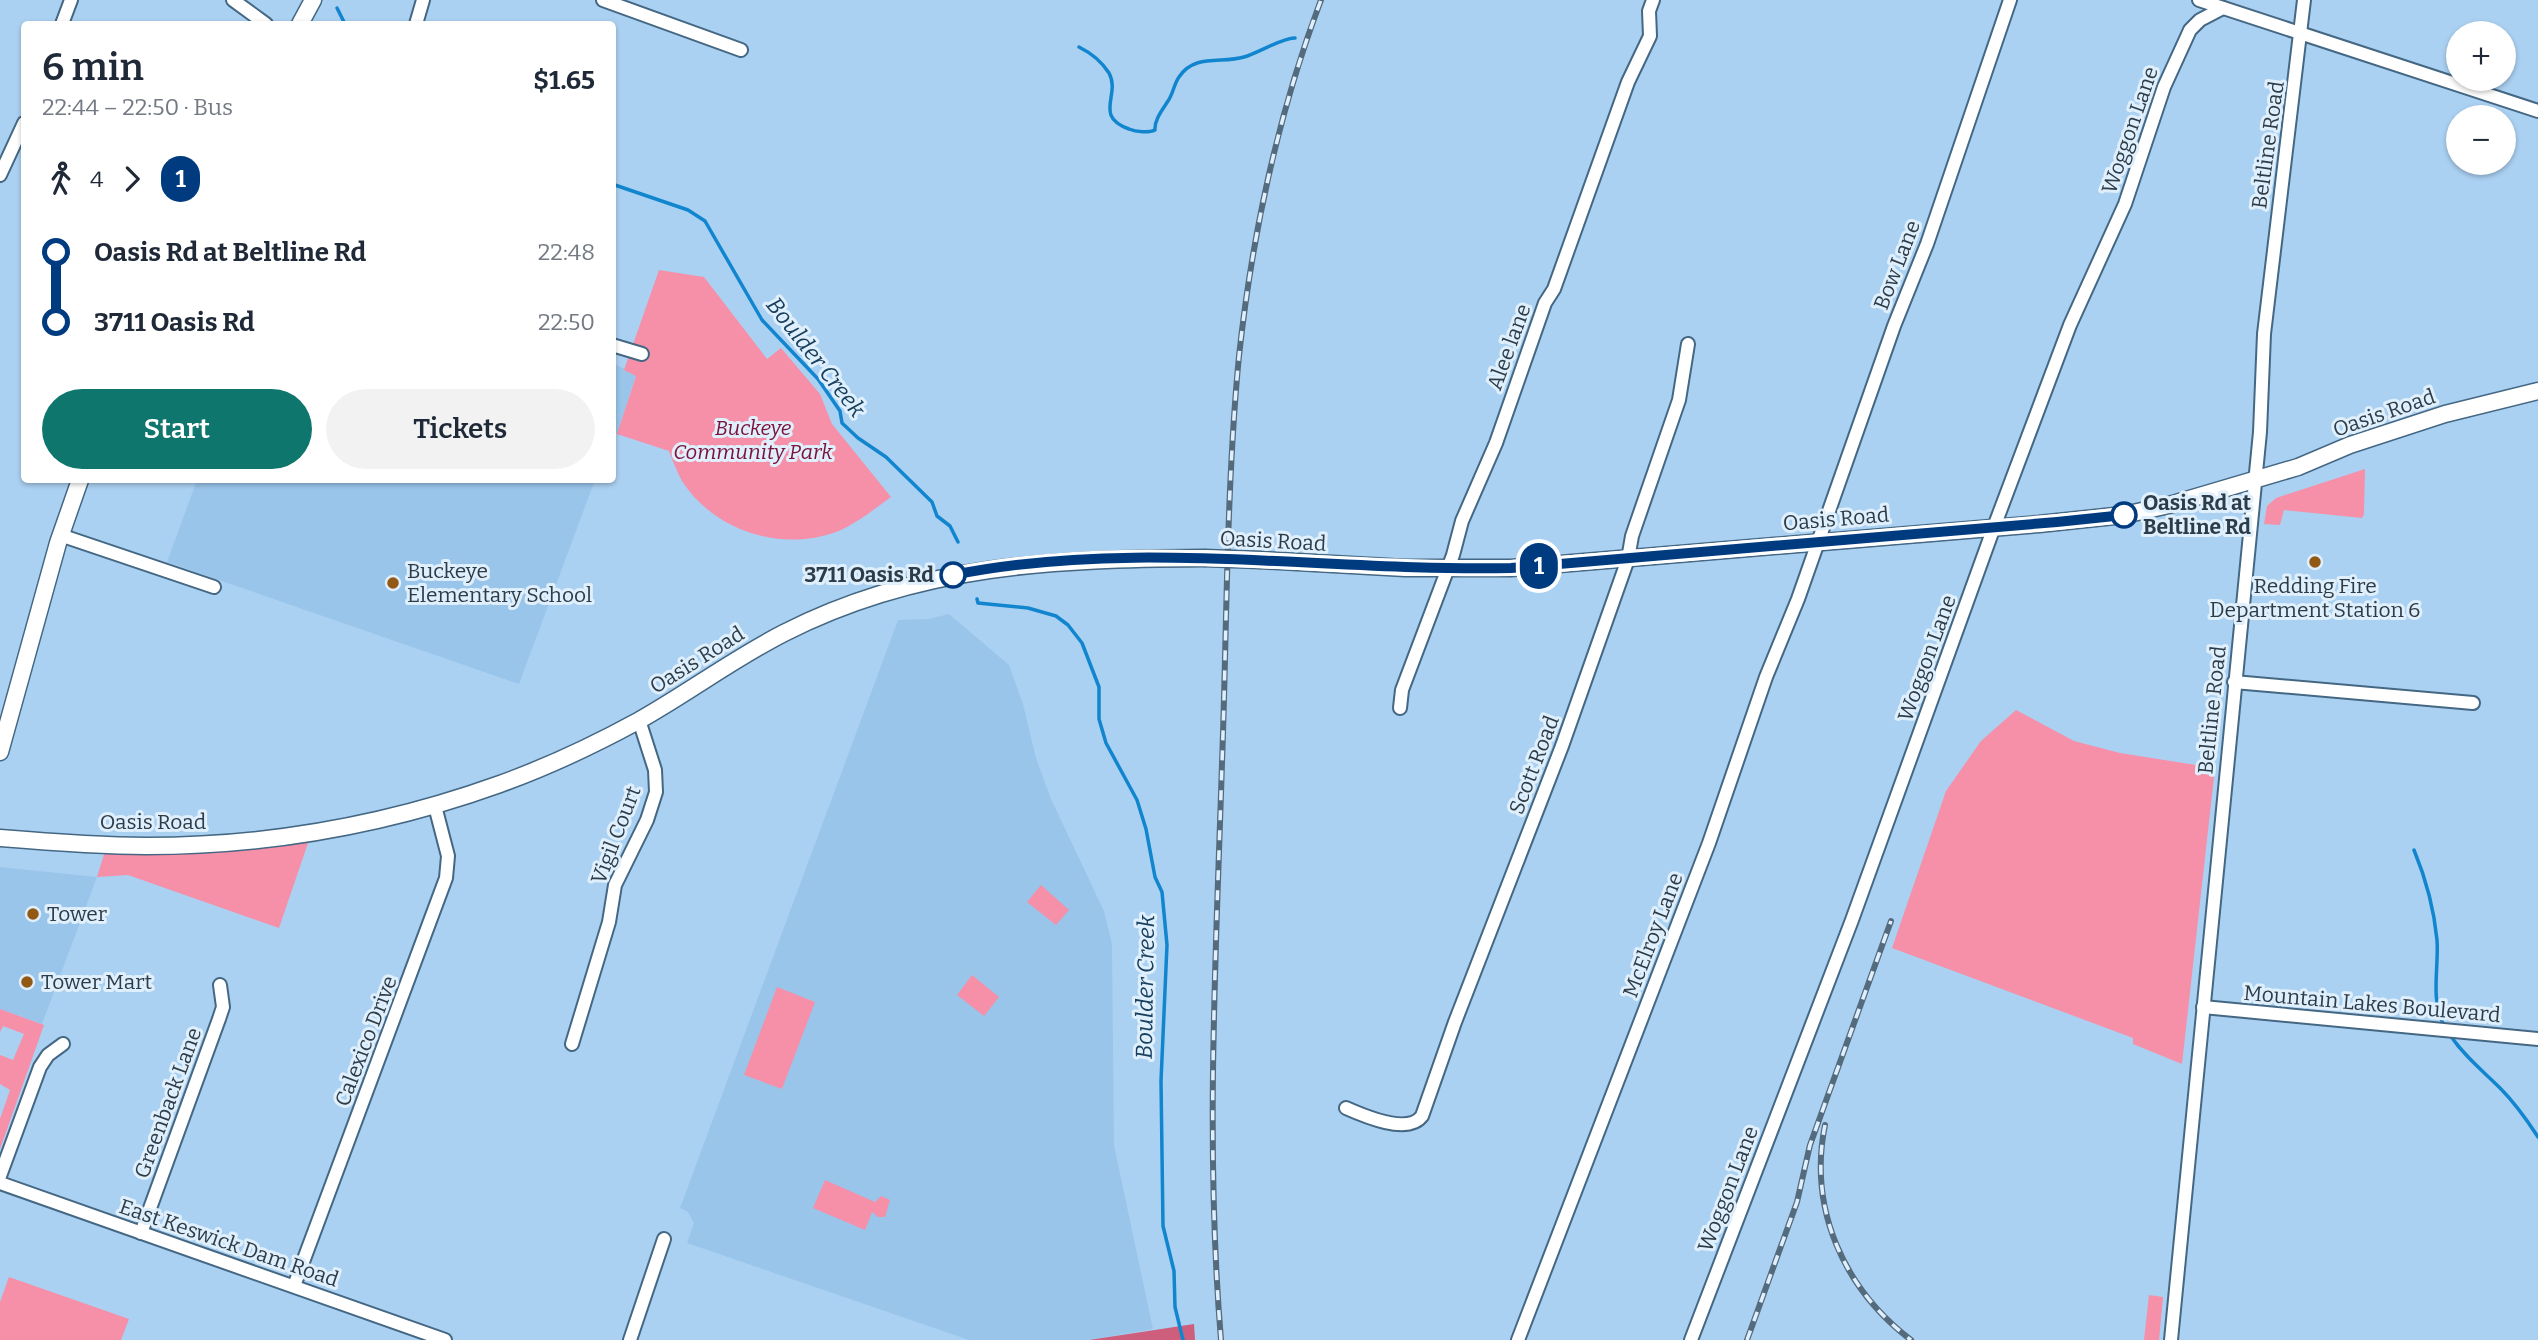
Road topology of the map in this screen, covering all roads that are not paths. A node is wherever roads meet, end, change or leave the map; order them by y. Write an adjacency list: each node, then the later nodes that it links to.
1 (71, 0): 11 (street)
2 (233, 0): 12 (street)
3 (313, 0): 13 (main road)
4 (423, 0): 14 (street)
5 (604, 0): 16 (street)
6 (1653, 0): 32 (street, Alee lane)
7 (2010, 0): 30 (street, Bow Lane)
8 (2199, 0): 10 (street)
9 (2304, 0): 15 (street, Beltline Road)
10 (2223, 8): 15 (street); 28 (street, Woggon Lane)
11 (63, 21)
12 (263, 21)
13 (302, 21)
14 (417, 21)
15 (2301, 34): 17 (street); 26 (street, Beltline Road)
16 (740, 50)
17 (2538, 111)
18 (21, 130): 20 (street)
19 (0, 139): 20 (street)
20 (16, 141): 21 (street)
21 (0, 175)
22 (1688, 344): 31 (street, Scott Road)
23 (616, 346): 24 (street)
24 (642, 354)
25 (2538, 391): 26 (main road, Oasis Road)
26 (2255, 479): 28 (main road, Oasis Road); 34 (street, Beltline Road)
27 (79, 483): 29 (main road)
28 (1994, 527): 30 (main road, Oasis Road); 55 (street, Woggon Lane)
29 (60, 536): 33 (street); 38 (main road)
30 (1816, 541): 31 (main road, Oasis Road); 54 (street, McElroy Lane)
31 (1628, 559): 32 (main road, Oasis Road); 46 (street, Scott Road)
32 (1447, 569): 36 (street, Alee lane); 37 (main road, Oasis Road, bridge)
33 (214, 587)
34 (2234, 682): 35 (street); 42 (street, Beltline Road)
35 (2473, 703)
36 (1400, 708)
37 (639, 720): 39 (main road, Oasis Road); 45 (street, Vigil Court)
38 (1, 743)
39 (435, 806): 40 (main road, Oasis Road); 51 (street, Calexico Drive)
40 (0, 838)
41 (220, 985): 49 (street, Greenback Lane)
42 (2203, 1007): 43 (street, Mountain Lakes Boulevard); 56 (street, Beltline Road)
43 (2538, 1039)
44 (63, 1044): 47 (street)
45 (572, 1044)
46 (1346, 1108)
47 (0, 1176)
48 (0, 1183): 49 (street, East Keswick Dam Road)
49 (141, 1233): 51 (street, East Keswick Dam Road)
50 (664, 1239): 53 (street)
51 (294, 1286): 52 (street, East Keswick Dam Road)
52 (444, 1340)
53 (630, 1340)
54 (1518, 1340)
55 (1691, 1340)
56 (2171, 1340)

